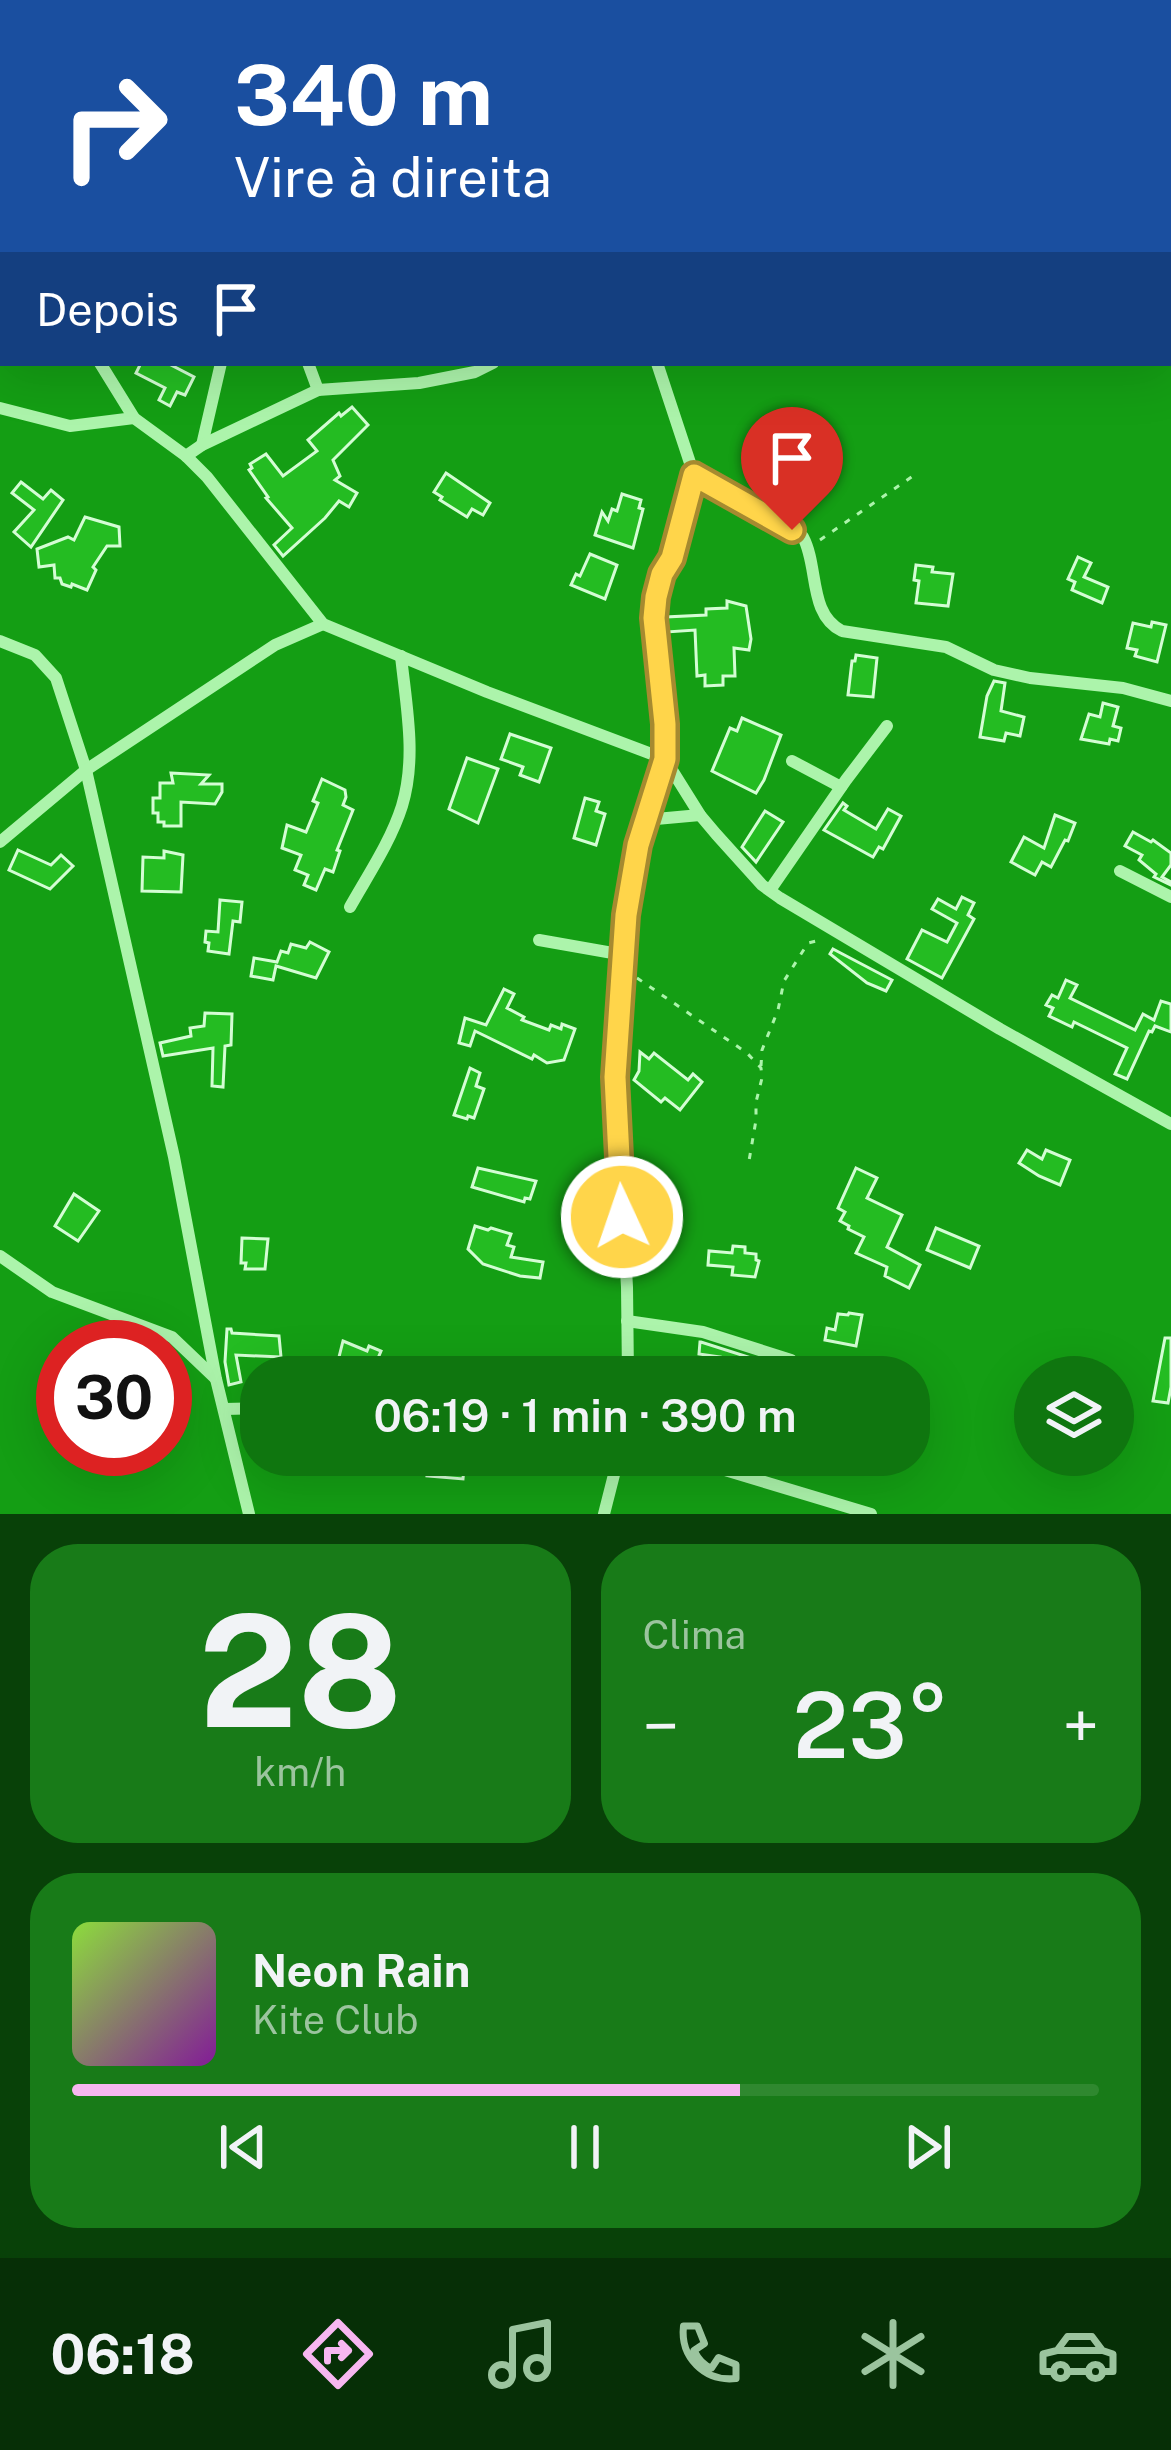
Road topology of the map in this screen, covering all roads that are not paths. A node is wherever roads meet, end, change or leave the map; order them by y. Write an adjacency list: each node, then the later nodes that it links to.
1 (102, 366): 8 (street)
2 (220, 366): 9 (street)
3 (309, 366): 6 (street)
4 (487, 366): 6 (street)
5 (658, 366): 11 (street)
6 (318, 390): 9 (street)
7 (0, 408): 8 (street)
8 (134, 418): 10 (street)
9 (202, 445): 10 (street)
10 (186, 456): 12 (street)
11 (694, 475): 15 (street); 17 (street)
12 (323, 623): 14 (street); 19 (street)
13 (0, 641): 19 (street)
14 (401, 656): 17 (street); 27 (street)
15 (1171, 701)
16 (887, 726): 20 (street)
17 (665, 759): 21 (street); 22 (street)
18 (792, 761): 20 (street)
19 (86, 770): 23 (street); 35 (street)
20 (841, 787): 25 (street)
21 (700, 815): 22 (street); 25 (street)
22 (644, 829): 29 (street)
23 (0, 842)
24 (1120, 872): 26 (street)
25 (770, 890): 30 (street)
26 (1171, 897)
27 (350, 907)
28 (539, 940): 29 (street)
29 (624, 959): 32 (street)
30 (1171, 1124)
31 (0, 1256): 35 (street)
32 (627, 1321): 33 (street); 34 (street)
33 (628, 1356)
34 (778, 1356)
35 (215, 1379): 36 (street)
36 (225, 1409): 37 (street); 41 (street)
37 (240, 1409)
38 (614, 1476): 42 (street)
39 (736, 1476): 40 (street)
40 (828, 1508): 43 (street)
41 (249, 1514)
42 (604, 1514)
43 (871, 1514)

